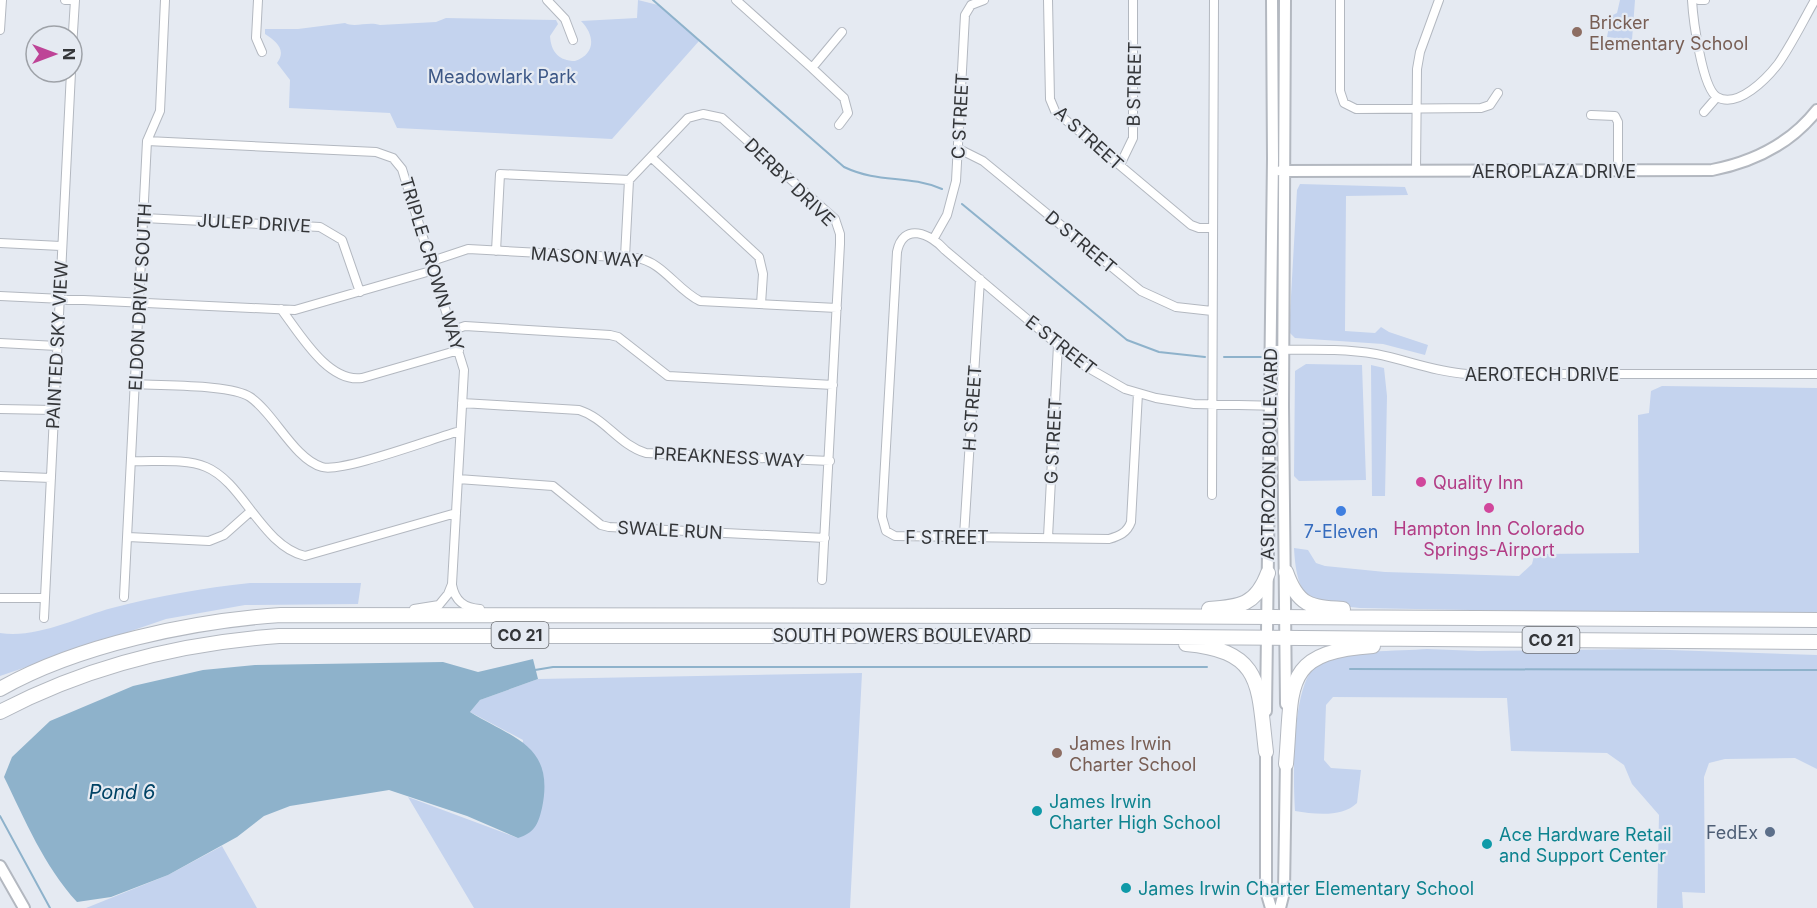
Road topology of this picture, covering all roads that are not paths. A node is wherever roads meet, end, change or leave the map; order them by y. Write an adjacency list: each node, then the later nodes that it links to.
1 (2, 0): 21 (street)
2 (65, 0): 3 (street)
3 (75, 0): 20 (street)
4 (165, 0): 34 (street, ELDON DRIVE SOUTH)
5 (258, 0): 24 (street)
6 (547, 0): 23 (street)
7 (736, 0): 25 (street)
8 (984, 0): 35 (street, C STREET)
9 (1048, 0): 37 (street, A STREET)
10 (1132, 0): 37 (street, B STREET)
11 (1214, 0): 44 (street)
12 (1272, 0): 38 (main road, ASTROZON BOULEVARD)
13 (1285, 0): 40 (main road, ASTROZON BOULEVARD)
14 (1340, 0): 29 (street)
15 (1439, 0): 29 (street)
16 (1692, 0): 28 (street)
17 (1699, 0): 18 (street)
18 (1705, 0)
19 (1815, 0): 28 (street)
20 (74, 24)
21 (0, 30)
22 (842, 32): 25 (street)
23 (573, 40)
24 (262, 52)
25 (812, 68): 33 (street)
26 (70, 84): 47 (street, PAINTED SKY VIEW)
27 (1498, 93): 29 (street)
28 (1717, 97): 31 (street)
29 (1415, 108): 39 (street)
30 (1817, 110): 41 (main road, AEROPLAZA DRIVE)
31 (1704, 112)
32 (1592, 115): 41 (street)
33 (840, 125)
34 (147, 141): 43 (street, ELDON DRIVE SOUTH); 50 (street, TRIPLE CROWN WAY)
35 (959, 149): 45 (street, C STREET); 60 (street, D STREET)
36 (651, 157): 42 (street, DERBY DRIVE); 57 (street); 58 (street, DERBY DRIVE)
37 (1120, 165): 44 (street, A STREET)
38 (1272, 170): 40 (main road, AEROPLAZA DRIVE); 66 (main road, ASTROZON BOULEVARD)
39 (1416, 170): 40 (main road, AEROPLAZA DRIVE); 41 (main road, AEROPLAZA DRIVE)
40 (1286, 171): 67 (main road, ASTROZON BOULEVARD)
41 (1618, 171)
42 (629, 180): 48 (street); 49 (street)
43 (144, 218): 53 (street, JULEP DRIVE); 56 (street, ELDON DRIVE SOUTH)
44 (1212, 228): 60 (street)
45 (934, 238): 52 (street, E STREET); 88 (street, F STREET)
46 (0, 243): 47 (street)
47 (61, 246): 55 (street, PAINTED SKY VIEW)
48 (496, 251): 49 (street, MASON WAY); 50 (street, MASON WAY)
49 (625, 257): 57 (street, MASON WAY)
50 (432, 261): 51 (street, TRIPLE CROWN WAY)
51 (434, 270): 53 (street); 61 (street, TRIPLE CROWN WAY)
52 (980, 279): 63 (street, E STREET); 88 (street, H STREET)
53 (360, 292): 59 (street)
54 (0, 296): 55 (street)
55 (59, 299): 56 (street); 64 (street, PAINTED SKY VIEW)
56 (139, 302): 59 (street); 69 (street, ELDON DRIVE SOUTH)
57 (761, 304): 58 (street, MASON WAY)
58 (837, 308): 70 (street, DERBY DRIVE)
59 (281, 309): 65 (street)
60 (1212, 311): 73 (street)
61 (453, 330): 65 (street, TRIPLE CROWN WAY); 70 (street)
62 (0, 343): 64 (street)
63 (1058, 345): 71 (street, E STREET); 90 (street, G STREET)
64 (57, 346): 77 (street, PAINTED SKY VIEW)
65 (459, 350): 72 (street, TRIPLE CROWN WAY)
66 (1270, 350): 67 (street, AEROTECH DRIVE); 74 (main road, ASTROZON BOULEVARD)
67 (1283, 350): 68 (street, AEROTECH DRIVE); 75 (main road, ASTROZON BOULEVARD)
68 (1817, 374)
69 (136, 384): 78 (street); 79 (street, ELDON DRIVE SOUTH)
70 (833, 386): 80 (street, DERBY DRIVE)
71 (1138, 393): 73 (street, E STREET); 87 (street)
72 (462, 403): 78 (street, TRIPLE CROWN WAY); 80 (street, PREAKNESS WAY)
73 (1213, 405): 74 (street, E STREET); 84 (street)
74 (1270, 405): 75 (street, E STREET); 94 (main road, ASTROZON BOULEVARD)
75 (1283, 406): 93 (main road, ASTROZON BOULEVARD)
76 (0, 409): 77 (street)
77 (54, 410): 82 (street, PAINTED SKY VIEW)
78 (460, 431): 83 (street, TRIPLE CROWN WAY)
79 (132, 461): 85 (street); 89 (street, ELDON DRIVE SOUTH)
80 (830, 461): 91 (street, DERBY DRIVE)
81 (0, 476): 82 (street)
82 (51, 478): 99 (street, PAINTED SKY VIEW)
83 (458, 479): 86 (street, TRIPLE CROWN WAY); 91 (street, SWALE RUN)
84 (1212, 495)
85 (251, 511): 86 (street); 89 (street)
86 (456, 513): 96 (street, TRIPLE CROWN WAY)
87 (1124, 533): 90 (street, F STREET); 92 (street)
88 (964, 536): 90 (street, F STREET)
89 (128, 537): 97 (street, ELDON DRIVE SOUTH)
90 (1048, 537)
91 (825, 538): 95 (street, DERBY DRIVE)
92 (1130, 540)
93 (1286, 572): 105 (main road, ASTROZON BOULEVARD); 106 (highway)
94 (1268, 573): 102 (highway); 104 (main road, ASTROZON BOULEVARD)
95 (822, 580)
96 (452, 584): 100 (street); 101 (street)
97 (124, 597)
98 (0, 598): 99 (street)
99 (45, 598): 103 (street, PAINTED SKY VIEW)
100 (349, 614): 101 (highway, SOUTH POWERS BOULEVARD / CO 21); 113 (highway, SOUTH POWERS BOULEVARD / CO 21)
101 (548, 615): 102 (highway, SOUTH POWERS BOULEVARD / CO 21)
102 (1111, 616): 104 (highway, SOUTH POWERS BOULEVARD / CO 21)
103 (44, 618)
104 (1268, 618): 105 (highway, SOUTH POWERS BOULEVARD / CO 21); 109 (main road, ASTROZON BOULEVARD)
105 (1286, 618): 106 (highway, SOUTH POWERS BOULEVARD / CO 21); 110 (main road, ASTROZON BOULEVARD)
106 (1561, 619): 107 (highway, SOUTH POWERS BOULEVARD / CO 21)
107 (1817, 620)
108 (1052, 636): 109 (highway, SOUTH POWERS BOULEVARD / CO 21); 114 (highway, SOUTH POWERS BOULEVARD / CO 21); 119 (highway)
109 (1266, 637): 110 (highway, SOUTH POWERS BOULEVARD / CO 21); 119 (main road, ASTROZON BOULEVARD)
110 (1286, 637): 111 (highway, SOUTH POWERS BOULEVARD / CO 21); 120 (main road, ASTROZON BOULEVARD)
111 (1483, 639): 112 (highway, SOUTH POWERS BOULEVARD / CO 21); 120 (highway)
112 (1817, 642)
113 (116, 644): 115 (highway); 116 (highway, SOUTH POWERS BOULEVARD / CO 21)
114 (76, 678): 117 (highway, SOUTH POWERS BOULEVARD / CO 21); 118 (highway)
115 (0, 682)
116 (0, 689)
117 (0, 712)
118 (0, 722)
119 (1266, 752): 123 (main road, ASTROZON BOULEVARD)
120 (1286, 764): 124 (main road, ASTROZON BOULEVARD)
121 (0, 866): 122 (main road)
122 (24, 908)
123 (1271, 908)
124 (1280, 908)

